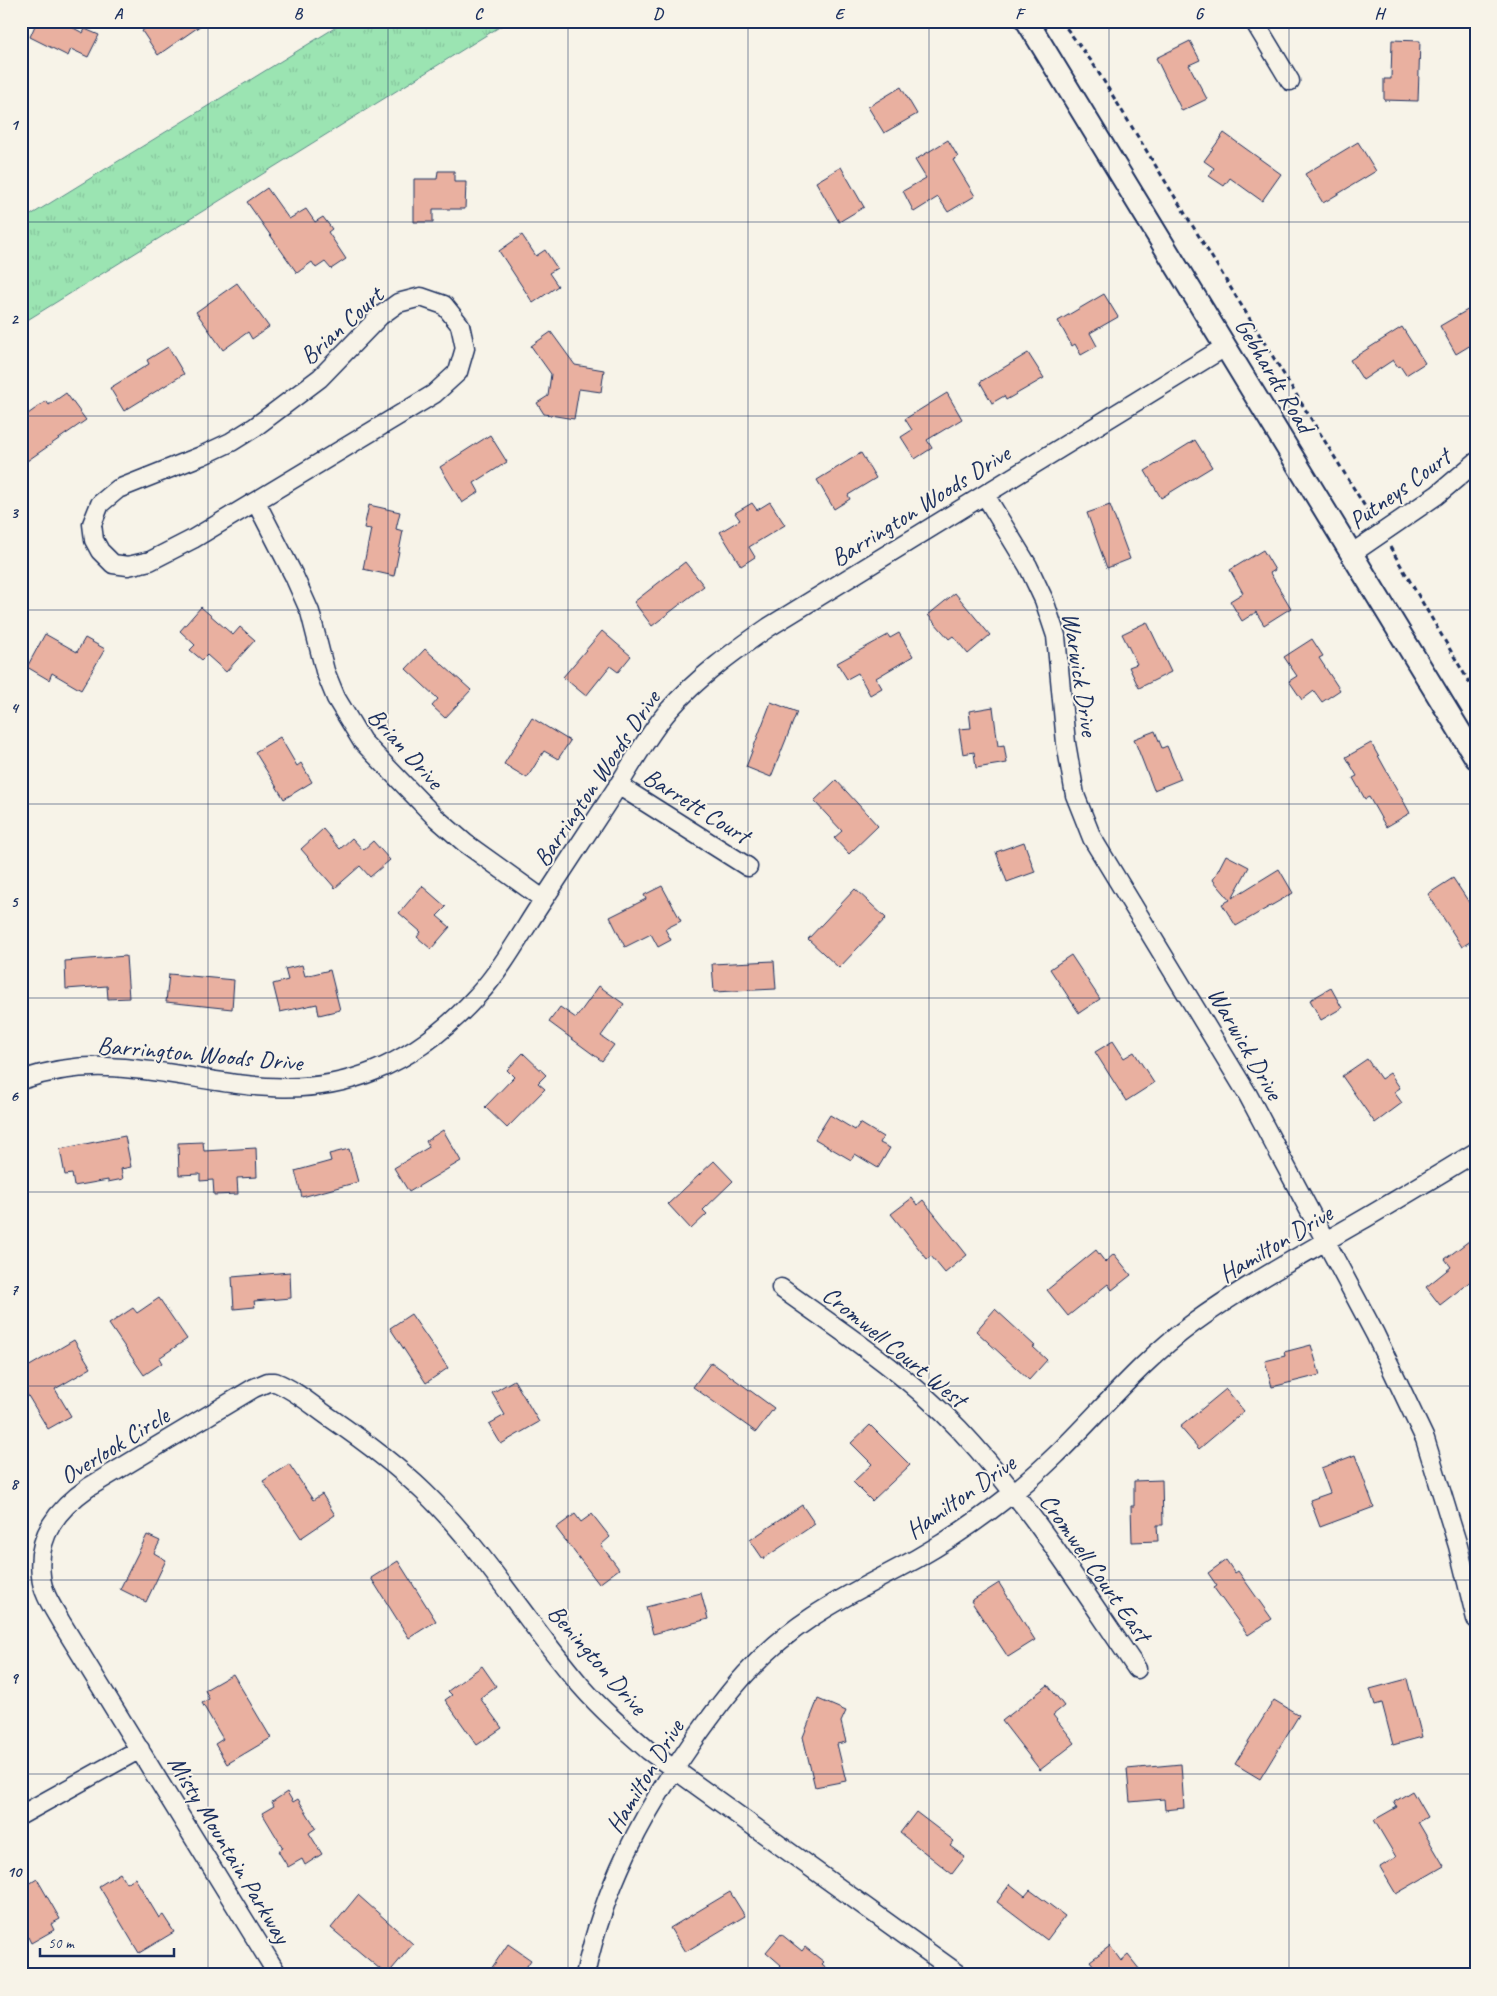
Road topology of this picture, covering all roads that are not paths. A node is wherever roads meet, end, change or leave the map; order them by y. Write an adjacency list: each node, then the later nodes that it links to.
1 (1027, 21): 4 (street, Gebhardt Road)
2 (1254, 21): 3 (street)
3 (1290, 81)
4 (1225, 347): 6 (street, Barrington Woods Drive); 8 (street, Gebhardt Road)
5 (1476, 462): 8 (street, Putneys Court)
6 (985, 495): 10 (street, Barrington Woods Drive); 15 (street, Warwick Drive)
7 (256, 502): 7 (street, Brian Court); 12 (street, Brian Drive)
8 (1351, 554): 9 (street, Gebhardt Road)
9 (1476, 758)
10 (618, 785): 11 (street, Barrett Court); 12 (street, Barrington Woods Drive)
11 (748, 867)
12 (544, 900): 13 (street, Barrington Woods Drive)
13 (21, 1080)
14 (1476, 1152): 15 (street, Hamilton Drive)
15 (1326, 1241): 18 (street, Hamilton Drive); 19 (street, Warwick Drive)
16 (781, 1288): 18 (street, Cromwell Court West)
17 (300, 1398): 21 (street, Overlook Circle); 22 (street, Benington Drive)
18 (1013, 1493): 20 (street, Cromwell Court East); 22 (street, Hamilton Drive)
19 (1476, 1619)
20 (1137, 1669)
21 (140, 1749): 23 (street); 24 (street, Misty Mountain Parkway)
22 (674, 1770): 25 (street, Hamilton Drive); 26 (street, Benington Drive)
23 (21, 1814)
24 (278, 1975)
25 (586, 1975)
26 (960, 1975)

